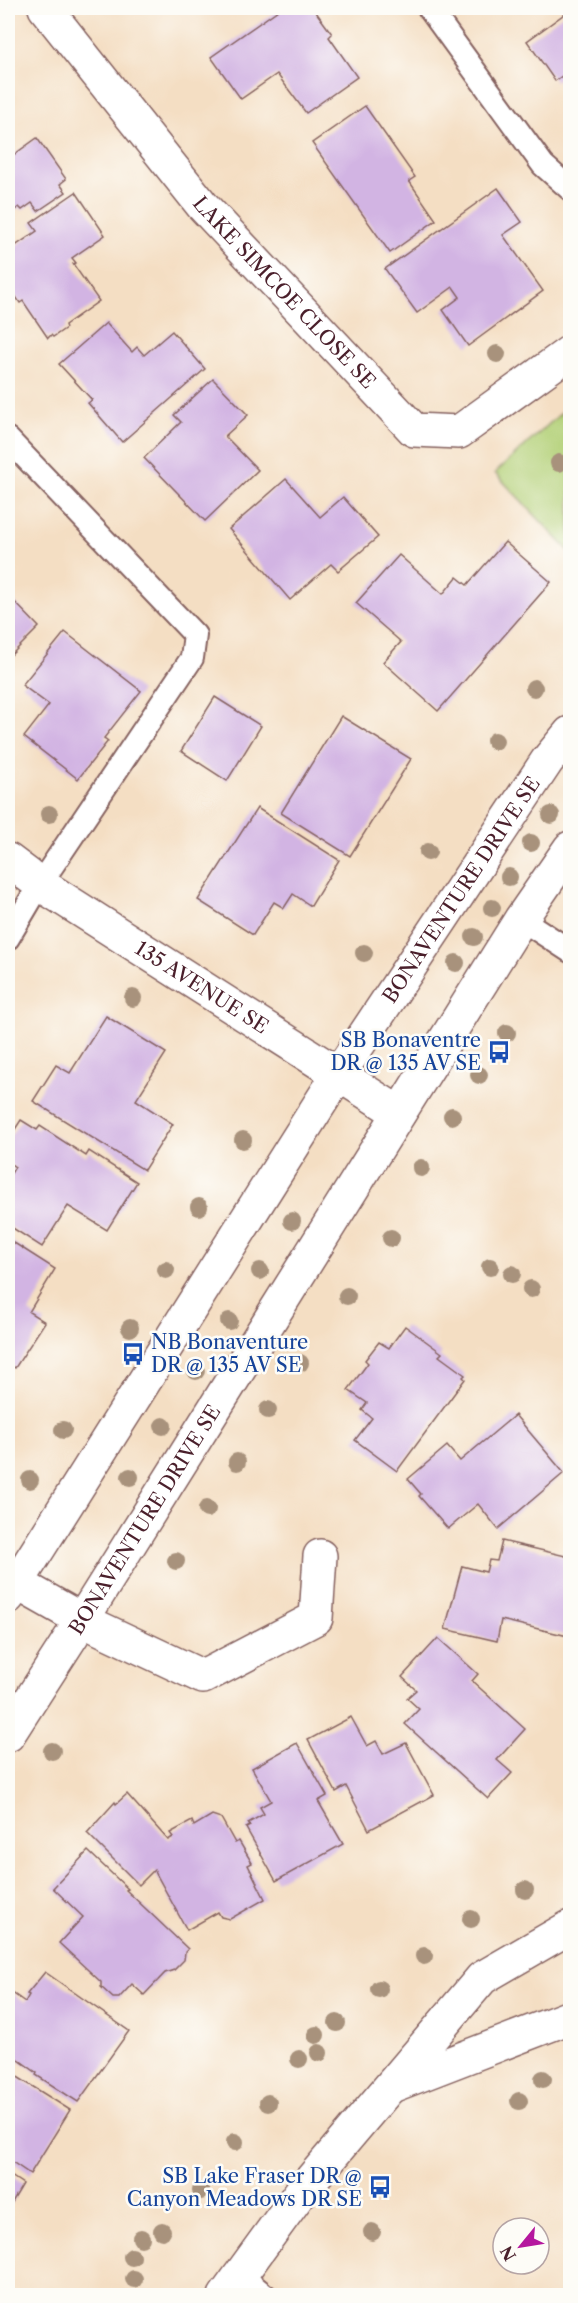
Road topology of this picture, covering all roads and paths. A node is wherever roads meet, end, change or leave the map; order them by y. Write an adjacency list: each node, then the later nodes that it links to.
1 (45, 8): 4 (street, LAKE SIMCOE CLOSE SE)
2 (429, 8): 3 (lane)
3 (570, 189)
4 (570, 352)
5 (8, 439): 9 (lane)
6 (570, 733): 13 (street, BONAVENTURE DRIVE SE)
7 (570, 848): 10 (street, BONAVENTURE DRIVE SE)
8 (8, 860): 9 (street, 135 AVENUE SE)
9 (40, 884): 11 (lane); 13 (street, 135 AVENUE SE)
10 (521, 919): 12 (lane); 14 (street, BONAVENTURE DRIVE SE)
11 (8, 938)
12 (570, 951)
13 (338, 1075): 14 (street, 135 AVENUE SE); 16 (street, BONAVENTURE DRIVE SE)
14 (399, 1113): 17 (street, BONAVENTURE DRIVE SE)
15 (320, 1556): 17 (street)
16 (10, 1586): 17 (street)
17 (82, 1620): 18 (street, BONAVENTURE DRIVE SE)
18 (8, 1736)
19 (570, 1927): 21 (street)
20 (570, 2017): 21 (street)
21 (389, 2087): 22 (street)
22 (232, 2285): 23 (lane)
23 (266, 2295)

